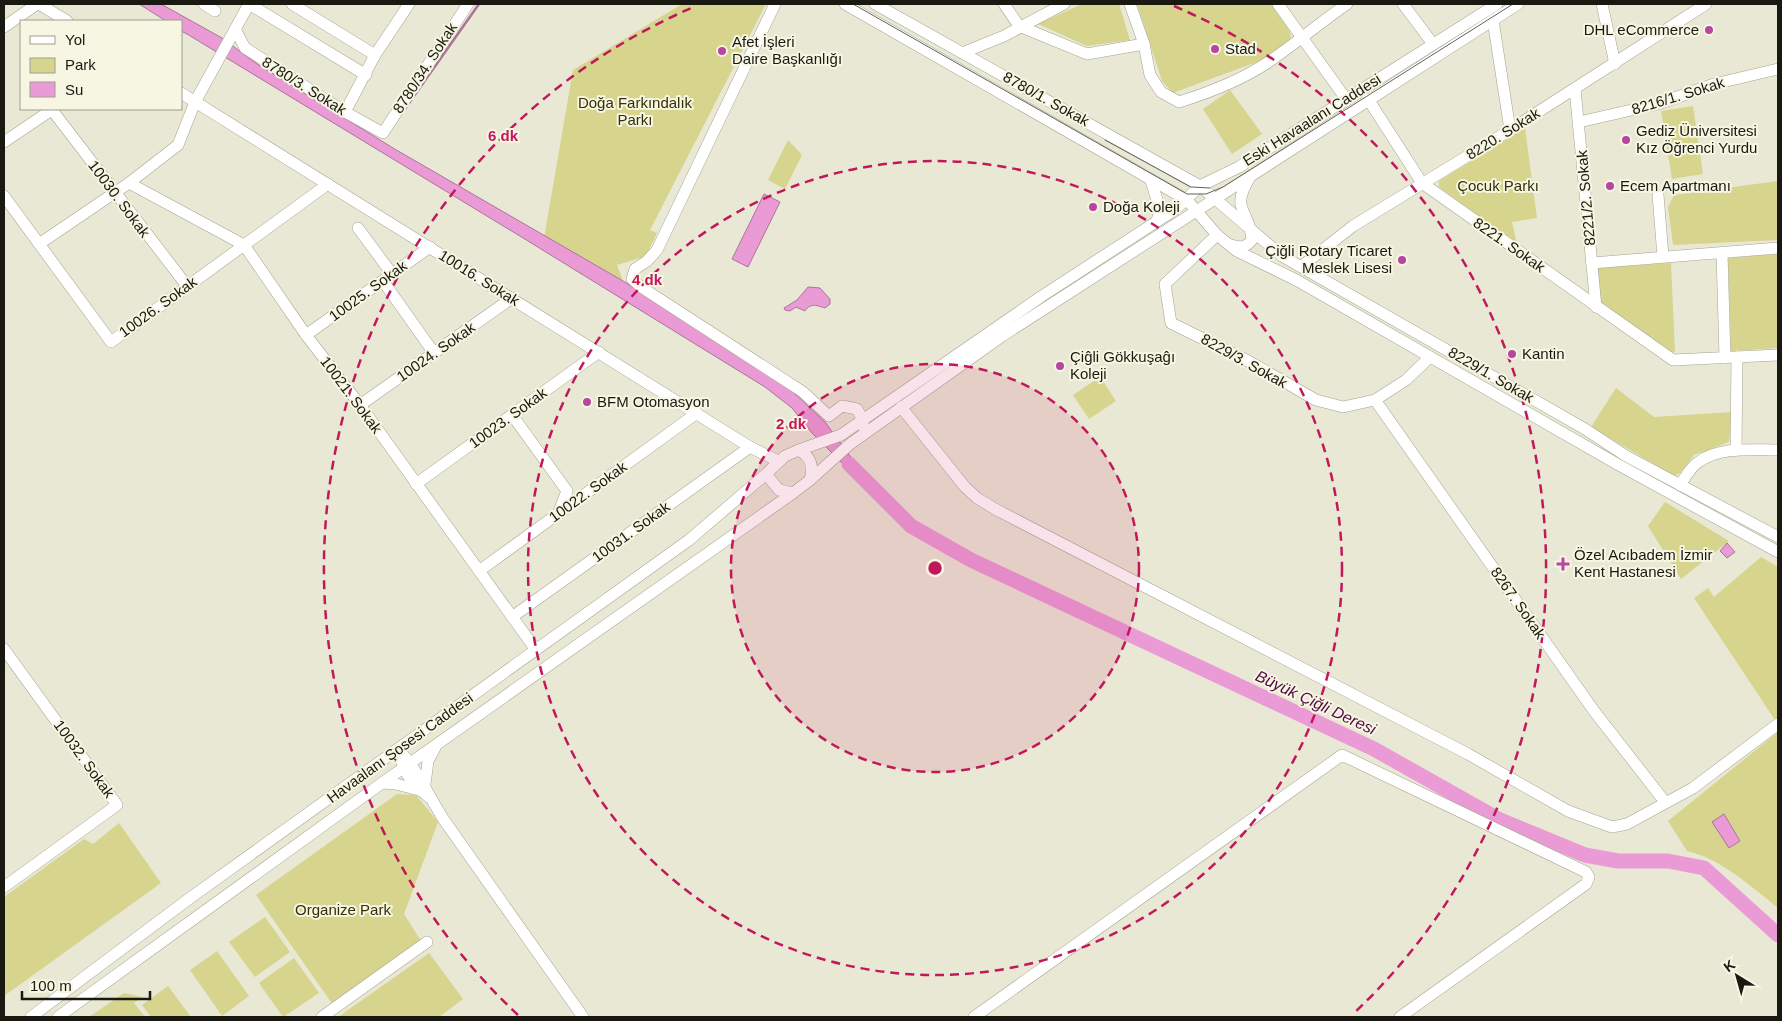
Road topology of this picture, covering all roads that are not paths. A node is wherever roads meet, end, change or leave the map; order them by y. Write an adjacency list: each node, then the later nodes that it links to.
1 (38, 4): 22 (street); 25 (street)
2 (204, 4): 21 (street)
3 (249, 4): 26 (street); 34 (street)
4 (292, 4): 31 (street)
5 (468, 4): 45 (street, 8780/34. Sokak)
6 (776, 4): 88 (street)
7 (845, 4): 48 (street, 8229/1. Sokak)
8 (874, 4): 20 (street, 8780/1. Sokak)
9 (1004, 4): 24 (street)
10 (1064, 4): 24 (street)
11 (1130, 4): 28 (street)
12 (1278, 4): 27 (street)
13 (1347, 4): 27 (street)
14 (1403, 4): 29 (street)
15 (1497, 4): 29 (street, Eski Havaalanı Caddesi)
16 (1518, 4): 23 (street, Eski Havaalanı Caddesi)
17 (1602, 4): 32 (street)
18 (1706, 4): 32 (street, 8220. Sokak)
19 (404, 5): 31 (street)
20 (889, 7): 30 (street, 8780/1. Sokak)
21 (215, 11)
22 (65, 20)
23 (1493, 20): 38 (street, Eski Havaalanı Caddesi); 44 (street)
24 (1019, 26): 28 (street); 30 (street)
25 (4, 27)
26 (233, 33): 39 (street); 42 (street, 8780/3. Sokak)
27 (1301, 36): 28 (street); 37 (street)
28 (1144, 44)
29 (1433, 44): 37 (street, Eski Havaalanı Caddesi)
30 (962, 53): 52 (street, 8780/1. Sokak)
31 (375, 56): 34 (street)
32 (1614, 64): 35 (street, 8220. Sokak)
33 (1778, 68): 43 (street, 8216/1. Sokak)
34 (366, 76): 42 (street)
35 (1575, 90): 43 (street, 8221/2. Sokak); 44 (street, 8220. Sokak)
36 (182, 94): 39 (street, 10016. Sokak)
37 (1346, 99): 52 (street, Eski Havaalanı Caddesi)
38 (1368, 99): 47 (street, Eski Havaalanı Caddesi); 50 (street)
39 (195, 102): 49 (street); 51 (street, 10016. Sokak)
40 (52, 110): 46 (street)
41 (54, 110): 53 (street, 10030. Sokak)
42 (345, 112): 45 (street, 8780/3. Sokak)
43 (1579, 122): 70 (street, 8221/2. Sokak)
44 (1510, 130): 50 (street, 8220. Sokak)
45 (383, 133)
46 (4, 142)
47 (1254, 172): 56 (street, Eski Havaalanı Caddesi); 61 (street)
48 (1151, 181): 57 (street, 8229/1. Sokak); 59 (street)
49 (129, 183): 53 (street); 64 (street, 10021. Sokak)
50 (1422, 183): 71 (street, 8220. Sokak); 76 (street, 8221. Sokak)
51 (328, 184): 64 (street, 10026. Sokak); 66 (street, 10016. Sokak)
52 (1200, 186): 56 (street, 8780/1. Sokak); 57 (street, Eski Havaalanı Caddesi)
53 (114, 193): 63 (street); 74 (street, 10030. Sokak)
54 (1658, 195): 69 (street)
55 (4, 196): 63 (street, 10026. Sokak)
56 (1214, 199): 58 (street, Eski Havaalanı Caddesi); 61 (street, 8229/1. Sokak)
57 (1187, 200): 58 (street, 8229/1. Sokak); 59 (street, Eski Havaalanı Caddesi)
58 (1197, 211): 62 (street, 8229/1. Sokak); 85 (street, Eski Havaalanı Caddesi)
59 (1156, 220): 89 (street, Eski Havaalanı Caddesi)
60 (358, 228): 72 (street)
61 (1251, 231): 65 (street); 71 (street, 8229/1. Sokak)
62 (1217, 235): 65 (street, 8229/1. Sokak); 83 (street, 8229/3. Sokak)
63 (39, 244): 74 (street, 10026. Sokak)
64 (244, 245): 74 (street, 10026. Sokak); 77 (street, 10021. Sokak)
65 (1230, 245): 81 (street, 8229/1. Sokak)
66 (430, 247): 72 (street, 10025. Sokak); 75 (street, 10016. Sokak)
67 (1778, 248): 68 (street)
68 (1722, 253): 69 (street); 82 (street)
69 (1663, 256): 70 (street)
70 (1592, 263): 76 (street, 8221/2. Sokak)
71 (1302, 266): 100 (street, 8229/1. Sokak)
72 (392, 274): 73 (street, 10025. Sokak)
73 (383, 281): 77 (street, 10025. Sokak); 79 (street)
74 (187, 286)
75 (512, 298): 78 (street, 10016. Sokak); 79 (street, 10024. Sokak)
76 (1596, 307): 82 (street, 8221. Sokak)
77 (306, 335): 84 (street, 10021. Sokak)
78 (599, 352): 86 (street, 10016. Sokak); 87 (street, 10023. Sokak)
79 (434, 353): 84 (street, 10024. Sokak)
80 (1778, 355): 82 (street, 8221. Sokak)
81 (1430, 357): 83 (street, 8229/3. Sokak); 104 (street, 8229/1. Sokak)
82 (1731, 357): 94 (street)
83 (1375, 400): 115 (street, 8267. Sokak)
84 (360, 405): 99 (street, 10021. Sokak)
85 (901, 407): 91 (street, Eski Havaalanı Caddesi); 115 (street)
86 (698, 413): 92 (street, 10016. Sokak); 102 (street, 10022. Sokak)
87 (512, 415): 99 (street, 10023. Sokak); 102 (street)
88 (829, 416): 89 (street); 90 (street)
89 (863, 420): 90 (street, Eski Havaalanı Caddesi); 91 (street)
90 (843, 433): 93 (street, Eski Havaalanı Caddesi)
91 (863, 434): 98 (street, Eski Havaalanı Caddesi)
92 (750, 447): 96 (street, 10016. Sokak); 106 (street, 10031. Sokak)
93 (799, 450): 96 (street); 98 (street)
94 (1736, 450): 95 (street); 100 (street)
95 (1778, 450)
96 (778, 461): 97 (street)
97 (766, 474): 101 (street); 108 (street, Havaalanı Şosesi Caddesi)
98 (810, 480): 101 (street)
99 (416, 484): 105 (street, 10021. Sokak)
100 (1680, 485): 103 (street, 8229/1. Sokak)
101 (793, 492): 110 (street, Havaalanı Şosesi Caddesi)
102 (558, 514): 105 (street, 10022. Sokak)
103 (1778, 537)
104 (1778, 552)
105 (479, 571): 106 (street, 10021. Sokak)
106 (512, 617): 108 (street, 10021. Sokak)
107 (4, 649): 116 (street, 10032. Sokak)
108 (536, 650): 111 (street, Havaalanı Şosesi Caddesi)
109 (1778, 724): 115 (street)
110 (436, 746): 112 (street, Havaalanı Şosesi Caddesi); 114 (street)
111 (399, 750): 112 (street); 118 (street, Havaalanı Şosesi Caddesi)
112 (407, 766): 113 (street, Havaalanı Şosesi Caddesi); 114 (street)
113 (382, 783): 114 (street); 119 (street, Havaalanı Şosesi Caddesi)
114 (422, 787): 121 (street)
115 (1664, 802)
116 (4, 887)
117 (427, 942): 120 (street)
118 (30, 1017)
119 (58, 1017)
120 (322, 1017)
121 (583, 1017)
122 (974, 1017): 123 (street)
123 (1400, 1017)

